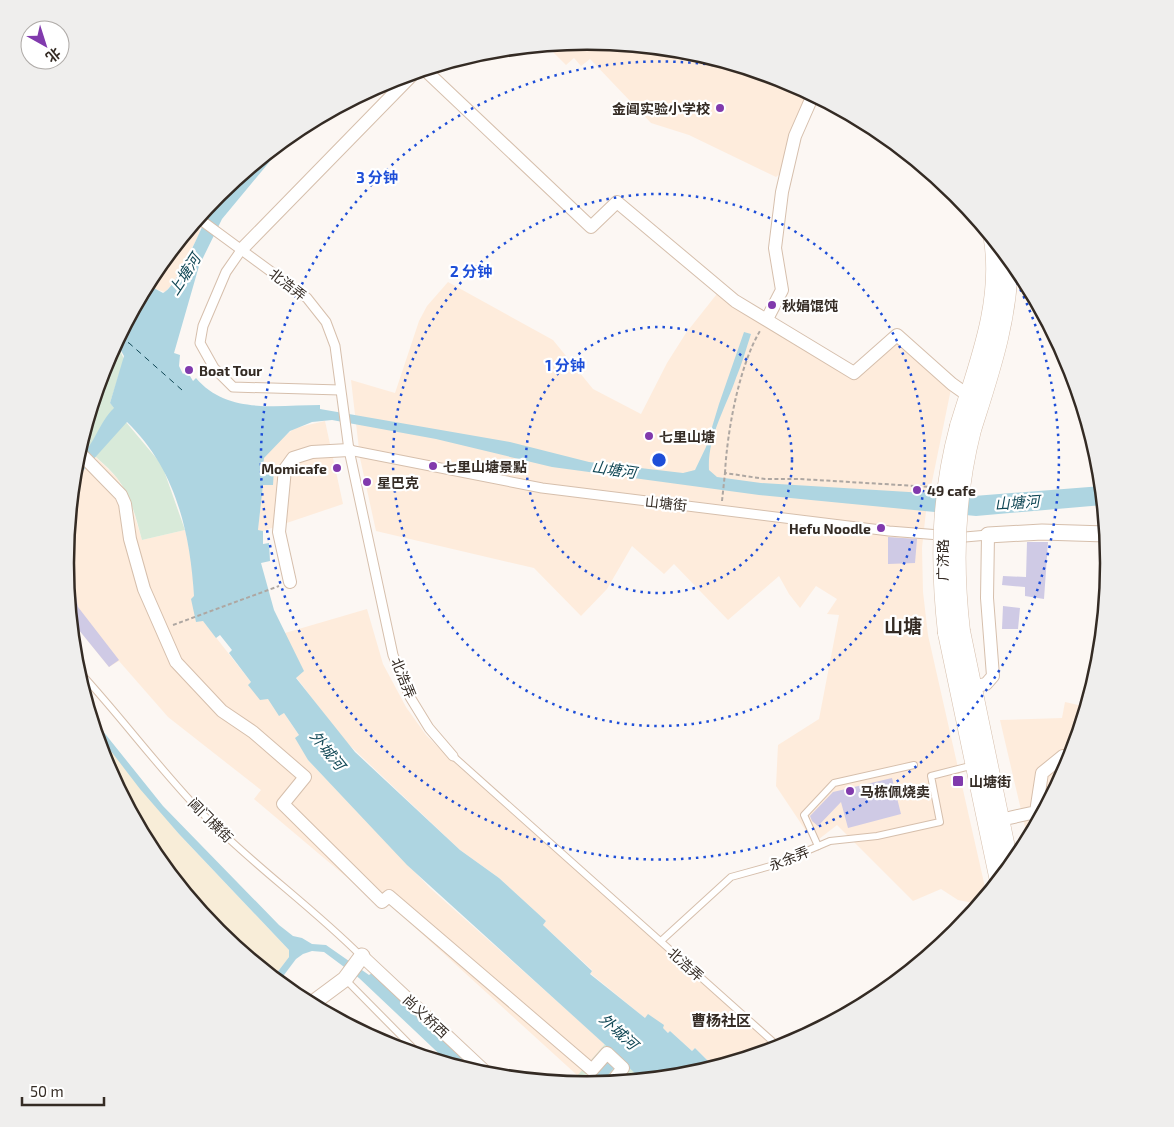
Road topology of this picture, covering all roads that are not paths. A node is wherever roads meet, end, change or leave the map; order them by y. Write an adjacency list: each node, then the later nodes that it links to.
1 (430, 75): 8 (street)
2 (403, 84): 5 (street)
3 (810, 101): 8 (street)
4 (204, 222): 5 (street, 北浩弄)
5 (242, 249): 9 (street, 北浩弄); 9 (street)
6 (1005, 266): 10 (main road, 广济路)
7 (1006, 267): 11 (main road, 广济路)
8 (768, 319): 10 (street)
9 (340, 390): 12 (street, 北浩弄)
10 (968, 396): 11 (main road, 广济路)
11 (966, 428): 17 (main road, 广济路, bridge)
12 (349, 450): 15 (street, 山塘街); 16 (street); 20 (street, 北浩弄)
13 (84, 458): 34 (street)
14 (1099, 534): 15 (street, 山塘街)
15 (988, 535): 19 (street)
16 (290, 582)
17 (954, 632): 19 (main road, 广济路); 22 (main road, 广济路)
18 (87, 680): 29 (lane, 阊门横街)
19 (971, 687): 24 (main road, 广济路)
20 (453, 756): 28 (lane, 北浩弄)
21 (1062, 757): 24 (street)
22 (974, 765): 25 (lane, 永余弄); 27 (main road, 广济路)
23 (914, 766): 25 (lane)
24 (1000, 820): 26 (main road, 广济路)
25 (818, 846): 28 (lane, 永余弄)
26 (1008, 857)
27 (997, 872)
28 (661, 941): 31 (lane, 北浩弄)
29 (353, 968): 30 (street); 32 (lane, 阊门横街); 33 (street, 尚义桥西)
30 (317, 999)
31 (773, 1042)
32 (414, 1047)
33 (475, 1065)
34 (616, 1076)

